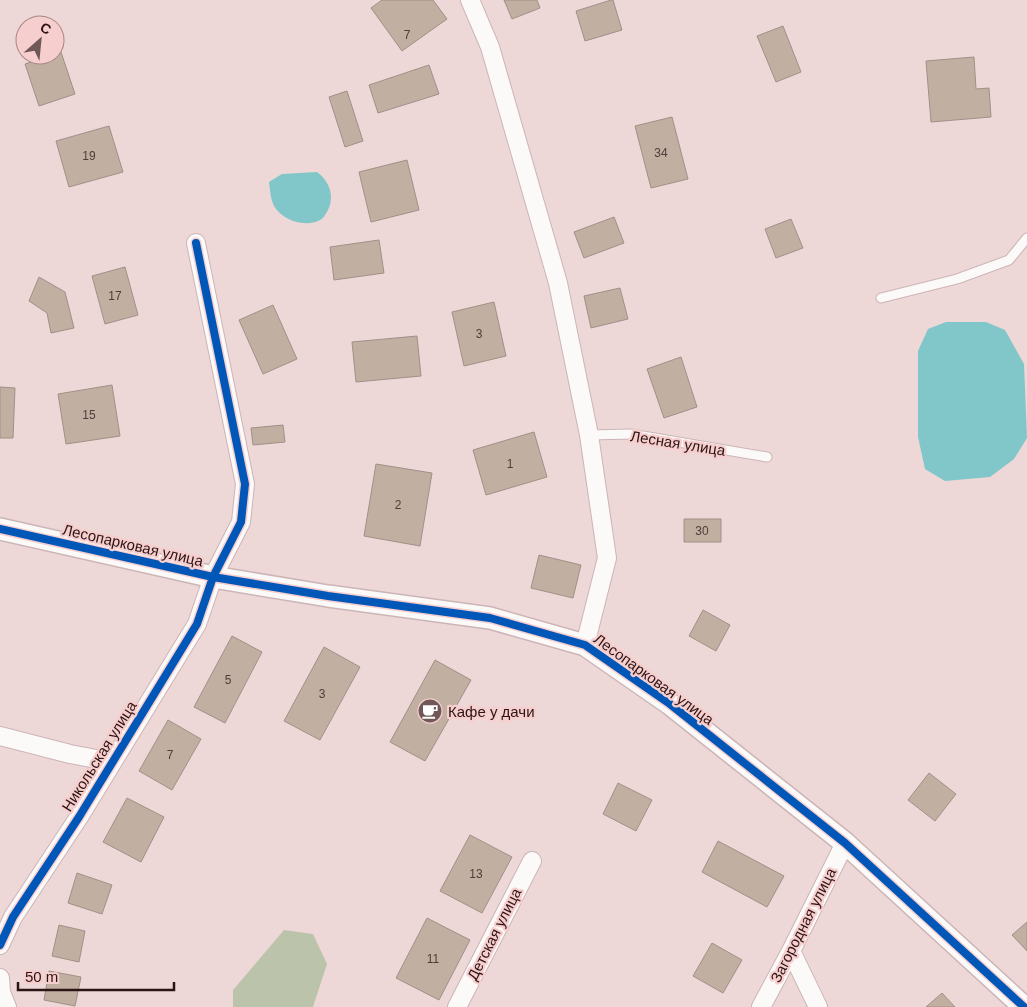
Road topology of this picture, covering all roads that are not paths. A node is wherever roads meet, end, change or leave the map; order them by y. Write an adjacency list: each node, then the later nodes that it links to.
1 (470, 0): 5 (street)
2 (1027, 238): 4 (lane)
3 (196, 244): 8 (street, Никольская улица)
4 (881, 298)
5 (589, 435): 6 (lane, Лесная улица); 9 (street)
6 (766, 457)
7 (0, 529): 8 (street, Лесопарковая улица)
8 (213, 577): 9 (street, Лесопарковая улица); 11 (street, Никольская улица)
9 (585, 644): 12 (street, Лесопарковая улица)
10 (0, 736): 11 (street)
11 (112, 762): 14 (street, Никольская улица)
12 (845, 843): 15 (street, Загородная улица); 21 (street, Лесопарковая улица)
13 (532, 861): 18 (street, Детская улица)
14 (0, 945)
15 (791, 951): 19 (street, Загородная улица); 20 (street)
16 (0, 978): 17 (street)
17 (7, 1007)
18 (457, 1007)
19 (761, 1007)
20 (818, 1007)
21 (1024, 1007)

